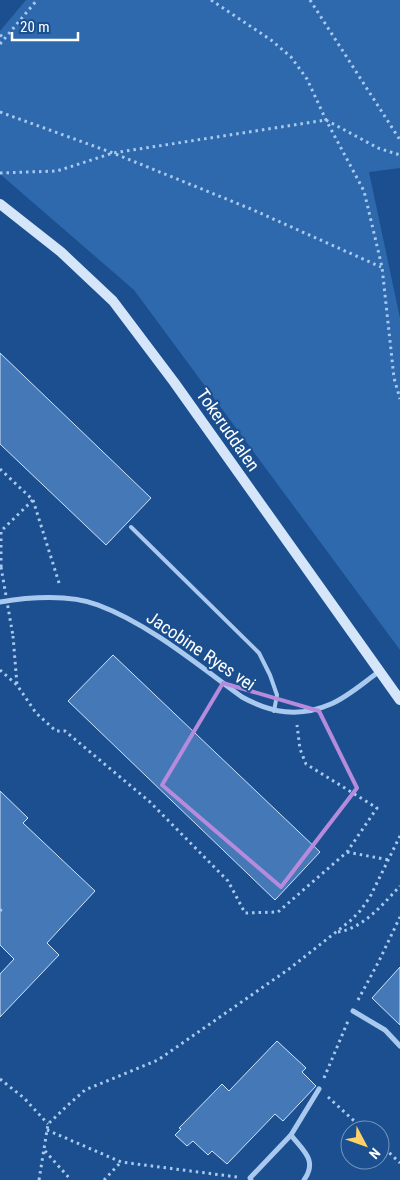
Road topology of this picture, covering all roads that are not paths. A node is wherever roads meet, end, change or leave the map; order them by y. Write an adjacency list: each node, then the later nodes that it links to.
1 (0, 204): 4 (street, Tokeruddalen)
2 (131, 527): 6 (lane)
3 (0, 602): 6 (street, Jacobine Ryes vei)
4 (380, 671): 5 (street, Tokeruddalen); 6 (street, Jacobine Ryes vei)
5 (400, 700)
6 (274, 710)
7 (353, 1010): 8 (street)
8 (400, 1046)
9 (319, 1089): 10 (street)
10 (291, 1136): 11 (street); 12 (street)
11 (250, 1179)
12 (304, 1180)

